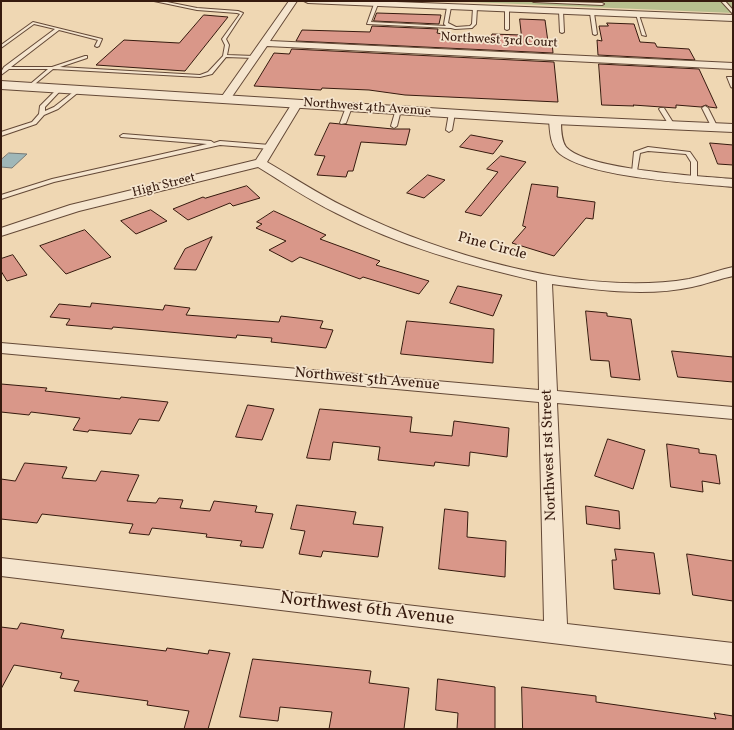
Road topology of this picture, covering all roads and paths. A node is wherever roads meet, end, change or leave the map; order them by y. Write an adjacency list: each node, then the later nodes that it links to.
1 (156, 1): 29 (lane)
2 (293, 1): 26 (street)
3 (308, 1): 9 (street)
4 (534, 1): 5 (lane)
5 (541, 1): 7 (lane); 13 (lane)
6 (723, 1): 17 (lane)
7 (572, 2): 8 (lane)
8 (601, 2): 16 (lane)
9 (376, 4): 10 (street); 20 (lane)
10 (449, 7): 11 (street); 20 (lane)
11 (475, 8): 12 (street); 20 (lane)
12 (507, 9): 13 (street); 22 (lane)
13 (542, 11): 14 (street)
14 (561, 11): 15 (street); 23 (lane)
15 (592, 13): 16 (street); 24 (lane)
16 (604, 13): 18 (street)
17 (733, 13)
18 (638, 14): 19 (street); 25 (lane)
19 (733, 18)
20 (450, 27)
21 (58, 29): 27 (lane); 28 (lane); 34 (lane)
22 (507, 29)
23 (562, 32)
24 (596, 34)
25 (644, 35)
26 (264, 43): 31 (street); 32 (street, Northwest 3rd Court)
27 (97, 46)
28 (1, 47)
29 (225, 56): 31 (lane); 35 (lane)
30 (85, 57): 35 (lane)
31 (254, 57): 43 (street)
32 (733, 66)
33 (1, 68): 34 (lane)
34 (8, 68): 35 (lane); 36 (lane)
35 (52, 68): 39 (lane)
36 (1, 74)
37 (733, 78): 40 (lane)
38 (1, 85): 39 (street, Northwest 4th Avenue)
39 (30, 87): 41 (street, Northwest 4th Avenue)
40 (733, 87)
41 (60, 88): 42 (street, Northwest 4th Avenue); 44 (lane)
42 (80, 90): 43 (street, Northwest 4th Avenue); 45 (lane)
43 (225, 99): 46 (street, Northwest 4th Avenue)
44 (47, 103): 45 (lane); 52 (lane)
45 (62, 104): 52 (lane)
46 (297, 104): 47 (street, Northwest 4th Avenue); 63 (street)
47 (349, 107): 50 (street, Northwest 4th Avenue); 54 (lane)
48 (705, 108): 57 (lane)
49 (662, 109): 55 (lane)
50 (398, 110): 51 (street, Northwest 4th Avenue); 56 (lane)
51 (452, 113): 53 (street, Northwest 4th Avenue); 59 (lane)
52 (42, 114): 60 (lane)
53 (555, 120): 55 (street, Northwest 4th Avenue); 65 (street)
54 (343, 123)
55 (671, 124): 57 (street, Northwest 4th Avenue)
56 (394, 126)
57 (714, 126): 58 (street, Northwest 4th Avenue)
58 (733, 128)
59 (449, 130)
60 (1, 134)
61 (124, 136): 62 (lane)
62 (220, 143): 63 (lane); 68 (lane)
63 (270, 147): 64 (street)
64 (260, 163): 69 (street, High Street); 71 (street, Pine Circle)
65 (634, 171): 66 (street); 66 (lane)
66 (694, 178): 67 (street)
67 (733, 183)
68 (1, 197)
69 (1, 232)
70 (733, 271): 71 (street, Pine Circle)
71 (544, 278): 73 (street, Northwest 1st Street)
72 (1, 348): 73 (street, Northwest 5th Avenue)
73 (548, 396): 74 (street, Northwest 5th Avenue); 76 (street, Northwest 1st Street)
74 (733, 413)
75 (1, 567): 76 (street, Northwest 6th Avenue)
76 (556, 633): 77 (street, Northwest 6th Avenue)
77 (733, 654)

